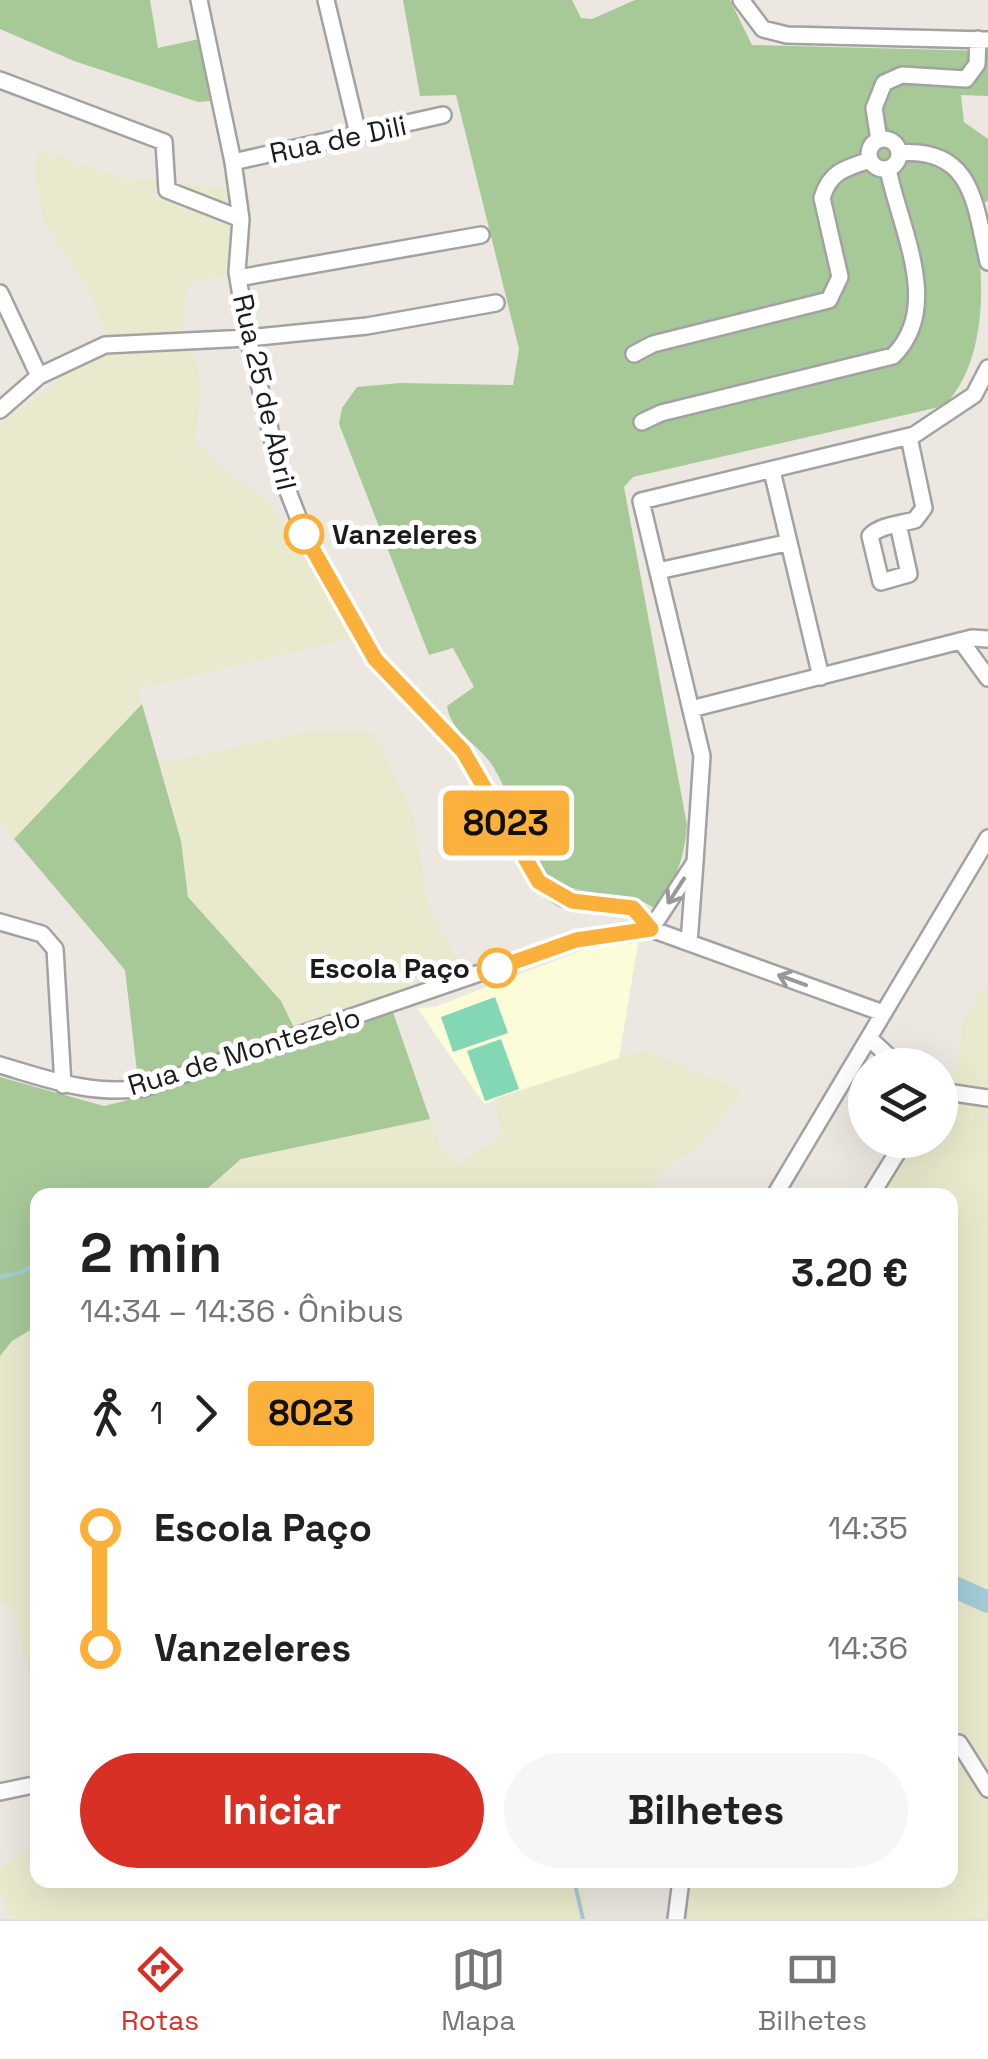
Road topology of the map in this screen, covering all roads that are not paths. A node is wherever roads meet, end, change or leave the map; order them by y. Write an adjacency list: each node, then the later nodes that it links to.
1 (199, 0): 11 (street, Rua 25 de Abril)
2 (326, 0): 7 (street)
3 (740, 0): 4 (street)
4 (983, 39): 8 (street)
5 (1, 82): 13 (street)
6 (443, 116): 7 (street, Rua de Dili)
7 (358, 134): 11 (street, Rua de Dili)
8 (879, 140): 9 (street); 10 (street)
9 (899, 153): 12 (street); 15 (street)
10 (870, 160): 12 (street); 20 (street)
11 (233, 162): 13 (street, Rua 25 de Abril)
12 (888, 169): 24 (street)
13 (240, 220): 16 (street, Rua 25 de Abril)
14 (481, 235): 16 (street)
15 (988, 262)
16 (238, 278): 19 (street, Rua 25 de Abril)
17 (0, 293): 22 (street)
18 (496, 303): 19 (street)
19 (248, 338): 22 (street); 38 (street, Rua 25 de Abril)
20 (634, 354)
21 (988, 368): 25 (street)
22 (40, 376): 23 (street)
23 (0, 410)
24 (642, 422)
25 (909, 436): 26 (street); 27 (street)
26 (772, 471): 28 (street); 29 (street)
27 (898, 524)
28 (786, 543): 29 (street); 32 (street)
29 (658, 571): 34 (street)
30 (988, 640): 31 (street)
31 (961, 641): 32 (street); 33 (street)
32 (821, 677): 34 (street)
33 (988, 678)
34 (691, 709): 36 (street)
35 (988, 838): 40 (street)
36 (696, 862): 38 (street, one-way to 38); 39 (street)
37 (0, 922): 44 (street)
38 (651, 929): 39 (street, Rua de Montezelo); 44 (street, Rua de Montezelo)
39 (689, 943): 40 (street, Rua de Montezelo, one-way to 39)
40 (884, 1013): 41 (street)
41 (869, 1038): 42 (street); 48 (street)
42 (880, 1048)
43 (0, 1065): 44 (street, Rua de Montezelo)
44 (64, 1084)
45 (958, 1094): 46 (street)
46 (988, 1098)
47 (894, 1158): 49 (street)
48 (779, 1188)
49 (876, 1188)
50 (959, 1743): 52 (street)
51 (30, 1786): 53 (street)
52 (988, 1789)
53 (0, 1792)
54 (679, 1888): 55 (street)
55 (676, 1919)

